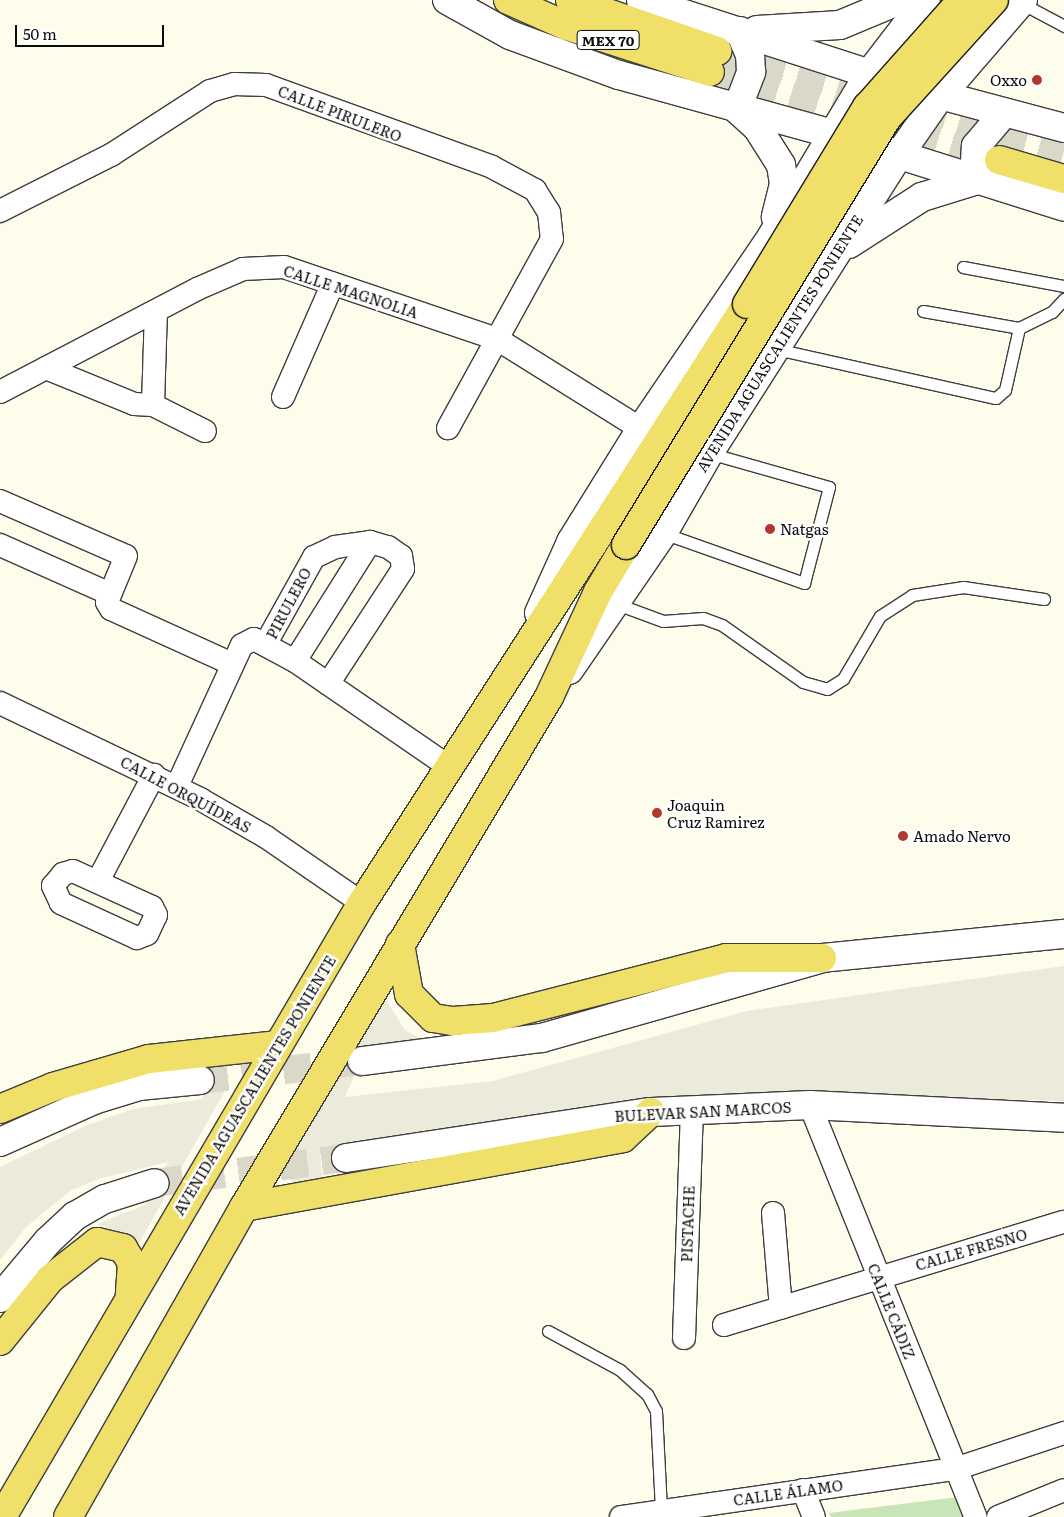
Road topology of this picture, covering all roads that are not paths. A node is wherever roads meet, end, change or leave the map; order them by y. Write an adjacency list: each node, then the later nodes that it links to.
1 (447, 0): 14 (street, MEX 70)
2 (508, 0): 3 (main road, MEX 70)
3 (570, 0)
4 (641, 0): 11 (street)
5 (900, 0): 11 (street)
6 (926, 0): 12 (street, AVENIDA AGUASCALIENTES PONIENTE)
7 (962, 0): 51 (main road, AVENIDA AGUASCALIENTES PONIENTE, bridge)
8 (994, 0): 55 (main road, AVENIDA AGUASCALIENTES PONIENTE, bridge)
9 (1022, 1): 10 (lane); 13 (street, AVENIDA AGUASCALIENTES PONIENTE)
10 (1064, 26)
11 (740, 31): 12 (street); 14 (street)
12 (869, 74): 13 (street); 17 (street, AVENIDA AGUASCALIENTES PONIENTE)
13 (940, 96): 15 (street); 18 (street, AVENIDA AGUASCALIENTES PONIENTE)
14 (737, 108): 17 (street, MEX 70); 24 (street)
15 (1004, 113): 16 (street); 21 (street)
16 (1064, 128)
17 (833, 134): 18 (street, MEX 70); 24 (street, AVENIDA AGUASCALIENTES PONIENTE)
18 (899, 155): 21 (street, MEX 70); 25 (street, AVENIDA AGUASCALIENTES PONIENTE)
19 (999, 160): 20 (main road)
20 (1064, 178)
21 (974, 181): 22 (street, MEX 70); 25 (street)
22 (1064, 207)
23 (0, 211): 33 (street, CALLE PIRULERO)
24 (772, 236): 25 (street); 40 (street, AVENIDA AGUASCALIENTES PONIENTE)
25 (836, 254): 34 (street, AVENIDA AGUASCALIENTES PONIENTE)
26 (963, 267): 28 (lane)
27 (333, 283): 30 (street, CALLE MAGNOLIA); 33 (street, CALLE MAGNOLIA); 37 (street)
28 (1064, 286)
29 (1064, 299): 32 (lane)
30 (156, 311): 35 (street, CALLE MAGNOLIA); 38 (street)
31 (923, 311): 32 (lane)
32 (1019, 328): 34 (lane)
33 (497, 339): 39 (street, CALLE PIRULERO); 40 (street, CALLE MAGNOLIA)
34 (774, 349): 42 (street, AVENIDA AGUASCALIENTES PONIENTE)
35 (46, 368): 36 (street, CALLE MAGNOLIA); 38 (street)
36 (0, 392)
37 (283, 397)
38 (153, 405): 41 (street)
39 (448, 428)
40 (641, 429): 51 (street, AVENIDA AGUASCALIENTES PONIENTE)
41 (205, 431)
42 (709, 453): 44 (street, AVENIDA AGUASCALIENTES PONIENTE); 44 (lane)
43 (0, 501): 47 (street)
44 (663, 534): 49 (street, AVENIDA AGUASCALIENTES PONIENTE)
45 (370, 542): 50 (street, PIRULERO); 52 (street); 54 (street)
46 (0, 546): 47 (street)
47 (110, 594): 53 (street)
48 (1044, 599): 49 (lane)
49 (617, 604): 55 (street, AVENIDA AGUASCALIENTES PONIENTE)
50 (265, 645): 52 (street, PIRULERO); 53 (street)
51 (517, 660): 57 (main road, AVENIDA AGUASCALIENTES PONIENTE)
52 (295, 661): 54 (street, PIRULERO)
53 (232, 664): 59 (street)
54 (328, 684): 57 (street, PIRULERO)
55 (549, 697): 63 (main road, AVENIDA AGUASCALIENTES PONIENTE)
56 (0, 704): 58 (street, CALLE ORQUÍDEAS)
57 (448, 767): 61 (main road, AVENIDA AGUASCALIENTES PONIENTE)
58 (154, 775): 59 (street, CALLE ORQUÍDEAS); 60 (street)
59 (177, 786): 61 (street, CALLE ORQUÍDEAS)
60 (98, 882)
61 (362, 903): 65 (main road, AVENIDA AGUASCALIENTES PONIENTE)
62 (1064, 934): 64 (street)
63 (400, 944): 64 (main road); 76 (main road, AVENIDA AGUASCALIENTES PONIENTE)
64 (822, 958): 66 (street)
65 (278, 1045): 69 (main road); 80 (main road, AVENIDA AGUASCALIENTES PONIENTE)
66 (362, 1061)
67 (200, 1080): 73 (street)
68 (810, 1106): 70 (street, BULEVAR SAN MARCOS); 72 (street, BULEVAR SAN MARCOS); 79 (street, CALLE CÁDIZ)
69 (0, 1109)
70 (692, 1111): 71 (street, BULEVAR SAN MARCOS); 85 (street, PISTACHE)
71 (652, 1112): 74 (street, BULEVAR SAN MARCOS); 76 (main road)
72 (1064, 1118)
73 (0, 1142)
74 (346, 1158)
75 (155, 1183): 81 (street)
76 (244, 1207): 93 (main road, AVENIDA AGUASCALIENTES PONIENTE)
77 (773, 1213): 82 (street)
78 (1064, 1222): 79 (street, CALLE FRESNO)
79 (878, 1276): 82 (street, CALLE FRESNO); 88 (street, CALLE CÁDIZ)
80 (130, 1297): 86 (main road); 92 (main road, AVENIDA AGUASCALIENTES PONIENTE)
81 (0, 1298)
82 (781, 1308): 83 (street, CALLE FRESNO)
83 (724, 1325)
84 (548, 1331): 91 (lane)
85 (684, 1338)
86 (0, 1341)
87 (1064, 1433): 88 (street, CALLE ÁLAMO)
88 (955, 1468): 89 (street, CALLE ÁLAMO); 96 (street, CALLE CÁDIZ)
89 (803, 1490): 91 (street, CALLE ÁLAMO); 95 (street)
90 (1064, 1490): 97 (street)
91 (663, 1514): 94 (street, CALLE ÁLAMO)
92 (2, 1517)
93 (68, 1517)
94 (621, 1517)
95 (814, 1517)
96 (976, 1517)
97 (998, 1517)

